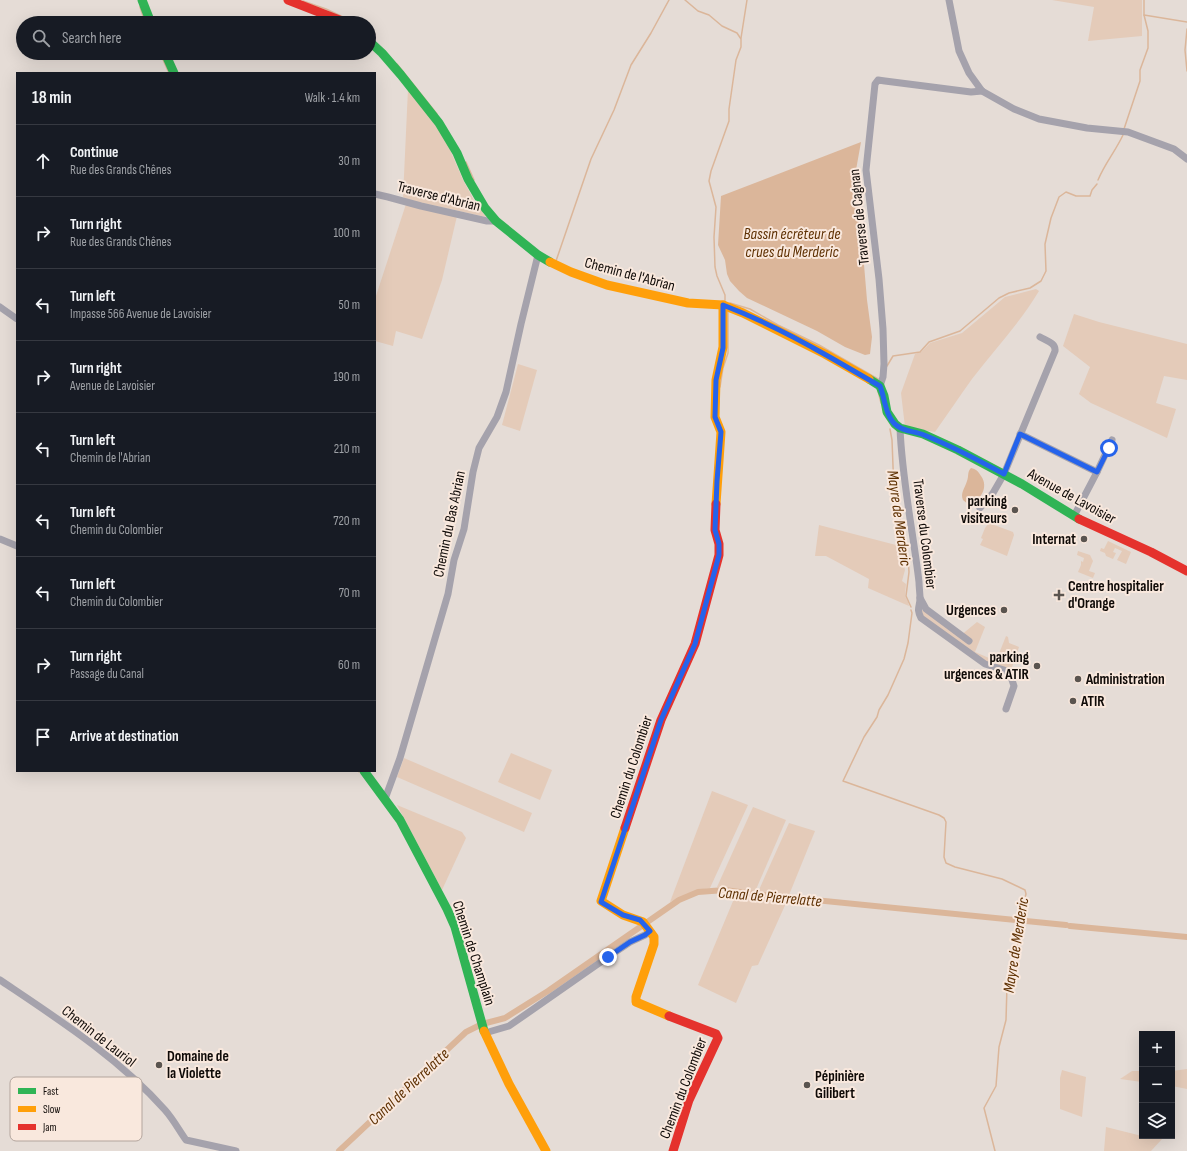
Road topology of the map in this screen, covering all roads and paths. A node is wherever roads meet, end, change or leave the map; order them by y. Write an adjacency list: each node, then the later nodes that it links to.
1 (142, 0): 4 (street)
2 (288, 0): 5 (street)
3 (949, 0): 9 (street)
4 (148, 16)
5 (329, 16)
6 (376, 49): 12 (street, Chemin de l'Abrian)
7 (168, 60): 8 (street)
8 (174, 72)
9 (982, 91): 10 (street); 18 (street, Traverse de Cagnan)
10 (1187, 159)
11 (376, 194): 12 (street, Traverse d'Abrian)
12 (496, 221): 13 (street, Chemin de l'Abrian)
13 (538, 255): 14 (street, Chemin de l'Abrian); 33 (street, Chemin du Bas Abrian)
14 (723, 305): 18 (street, Chemin de l'Abrian); 34 (street, Chemin du Colombier)
15 (0, 307): 16 (street)
16 (16, 318)
17 (1040, 337): 20 (street)
18 (878, 385): 19 (street)
19 (900, 428): 23 (street, Avenue de Lavoisier); 29 (street, Traverse du Colombier)
20 (1020, 434): 22 (street); 23 (street)
21 (1112, 440): 22 (street)
22 (1097, 472): 25 (street)
23 (1004, 474): 24 (street); 25 (street, Avenue de Lavoisier)
24 (980, 508)
25 (1074, 516): 28 (street, Avenue de Lavoisier)
26 (0, 539): 27 (street)
27 (16, 546)
28 (1187, 571)
29 (920, 598): 30 (street); 31 (street, Traverse du Colombier)
30 (969, 641)
31 (1006, 709)
32 (365, 772): 33 (street, Chemin de Champlain)
33 (385, 799): 36 (street, Chemin de Champlain)
34 (647, 927): 36 (street); 41 (street, Chemin du Colombier)
35 (0, 980): 37 (street, Chemin de Lauriol)
36 (485, 1033): 40 (street, Chemin de Champlain)
37 (131, 1077)
38 (142, 1086): 39 (street, Chemin de Lauriol)
39 (236, 1151)
40 (546, 1151)
41 (673, 1151)

